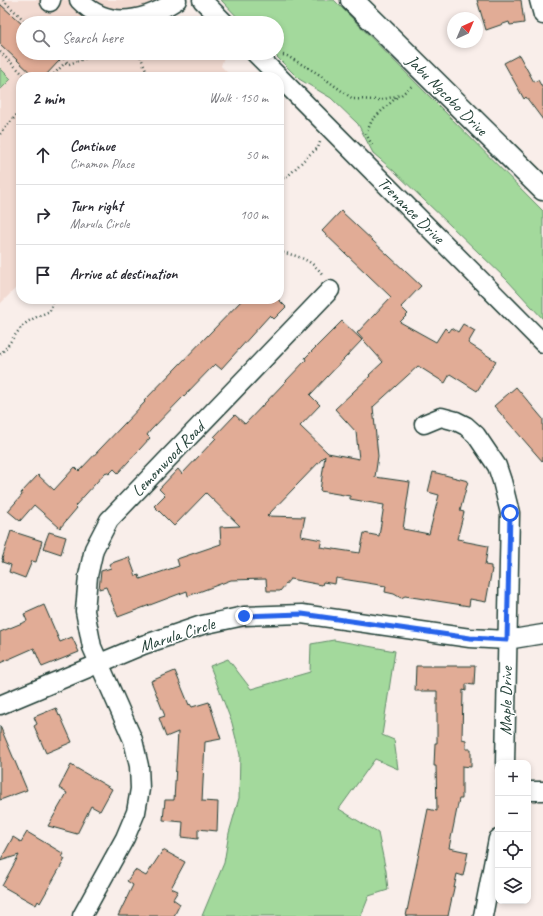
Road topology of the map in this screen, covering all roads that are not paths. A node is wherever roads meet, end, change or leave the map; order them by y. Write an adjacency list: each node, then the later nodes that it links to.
1 (79, 0): 7 (street)
2 (177, 0): 8 (street)
3 (202, 0): 9 (street)
4 (352, 0): 13 (main road, Jabu Ngcobo Drive)
5 (539, 0): 6 (street)
6 (543, 15)
7 (102, 16)
8 (144, 16)
9 (218, 16)
10 (262, 60): 11 (street, Trenance Drive)
11 (274, 72)
12 (284, 82): 15 (street, Trenance Drive)
13 (543, 189)
14 (330, 290): 19 (street, Lemonwood Road)
15 (543, 343)
16 (424, 424): 18 (street, Maple Drive)
17 (543, 634): 18 (street, Marula Circle)
18 (507, 640): 19 (street, Marula Circle); 21 (street, Maple Drive)
19 (99, 663): 20 (street, Marula Circle); 25 (street)
20 (0, 706)
21 (505, 760)
22 (531, 791): 23 (street)
23 (543, 792)
24 (495, 854): 26 (street)
25 (82, 916)
26 (483, 916)

